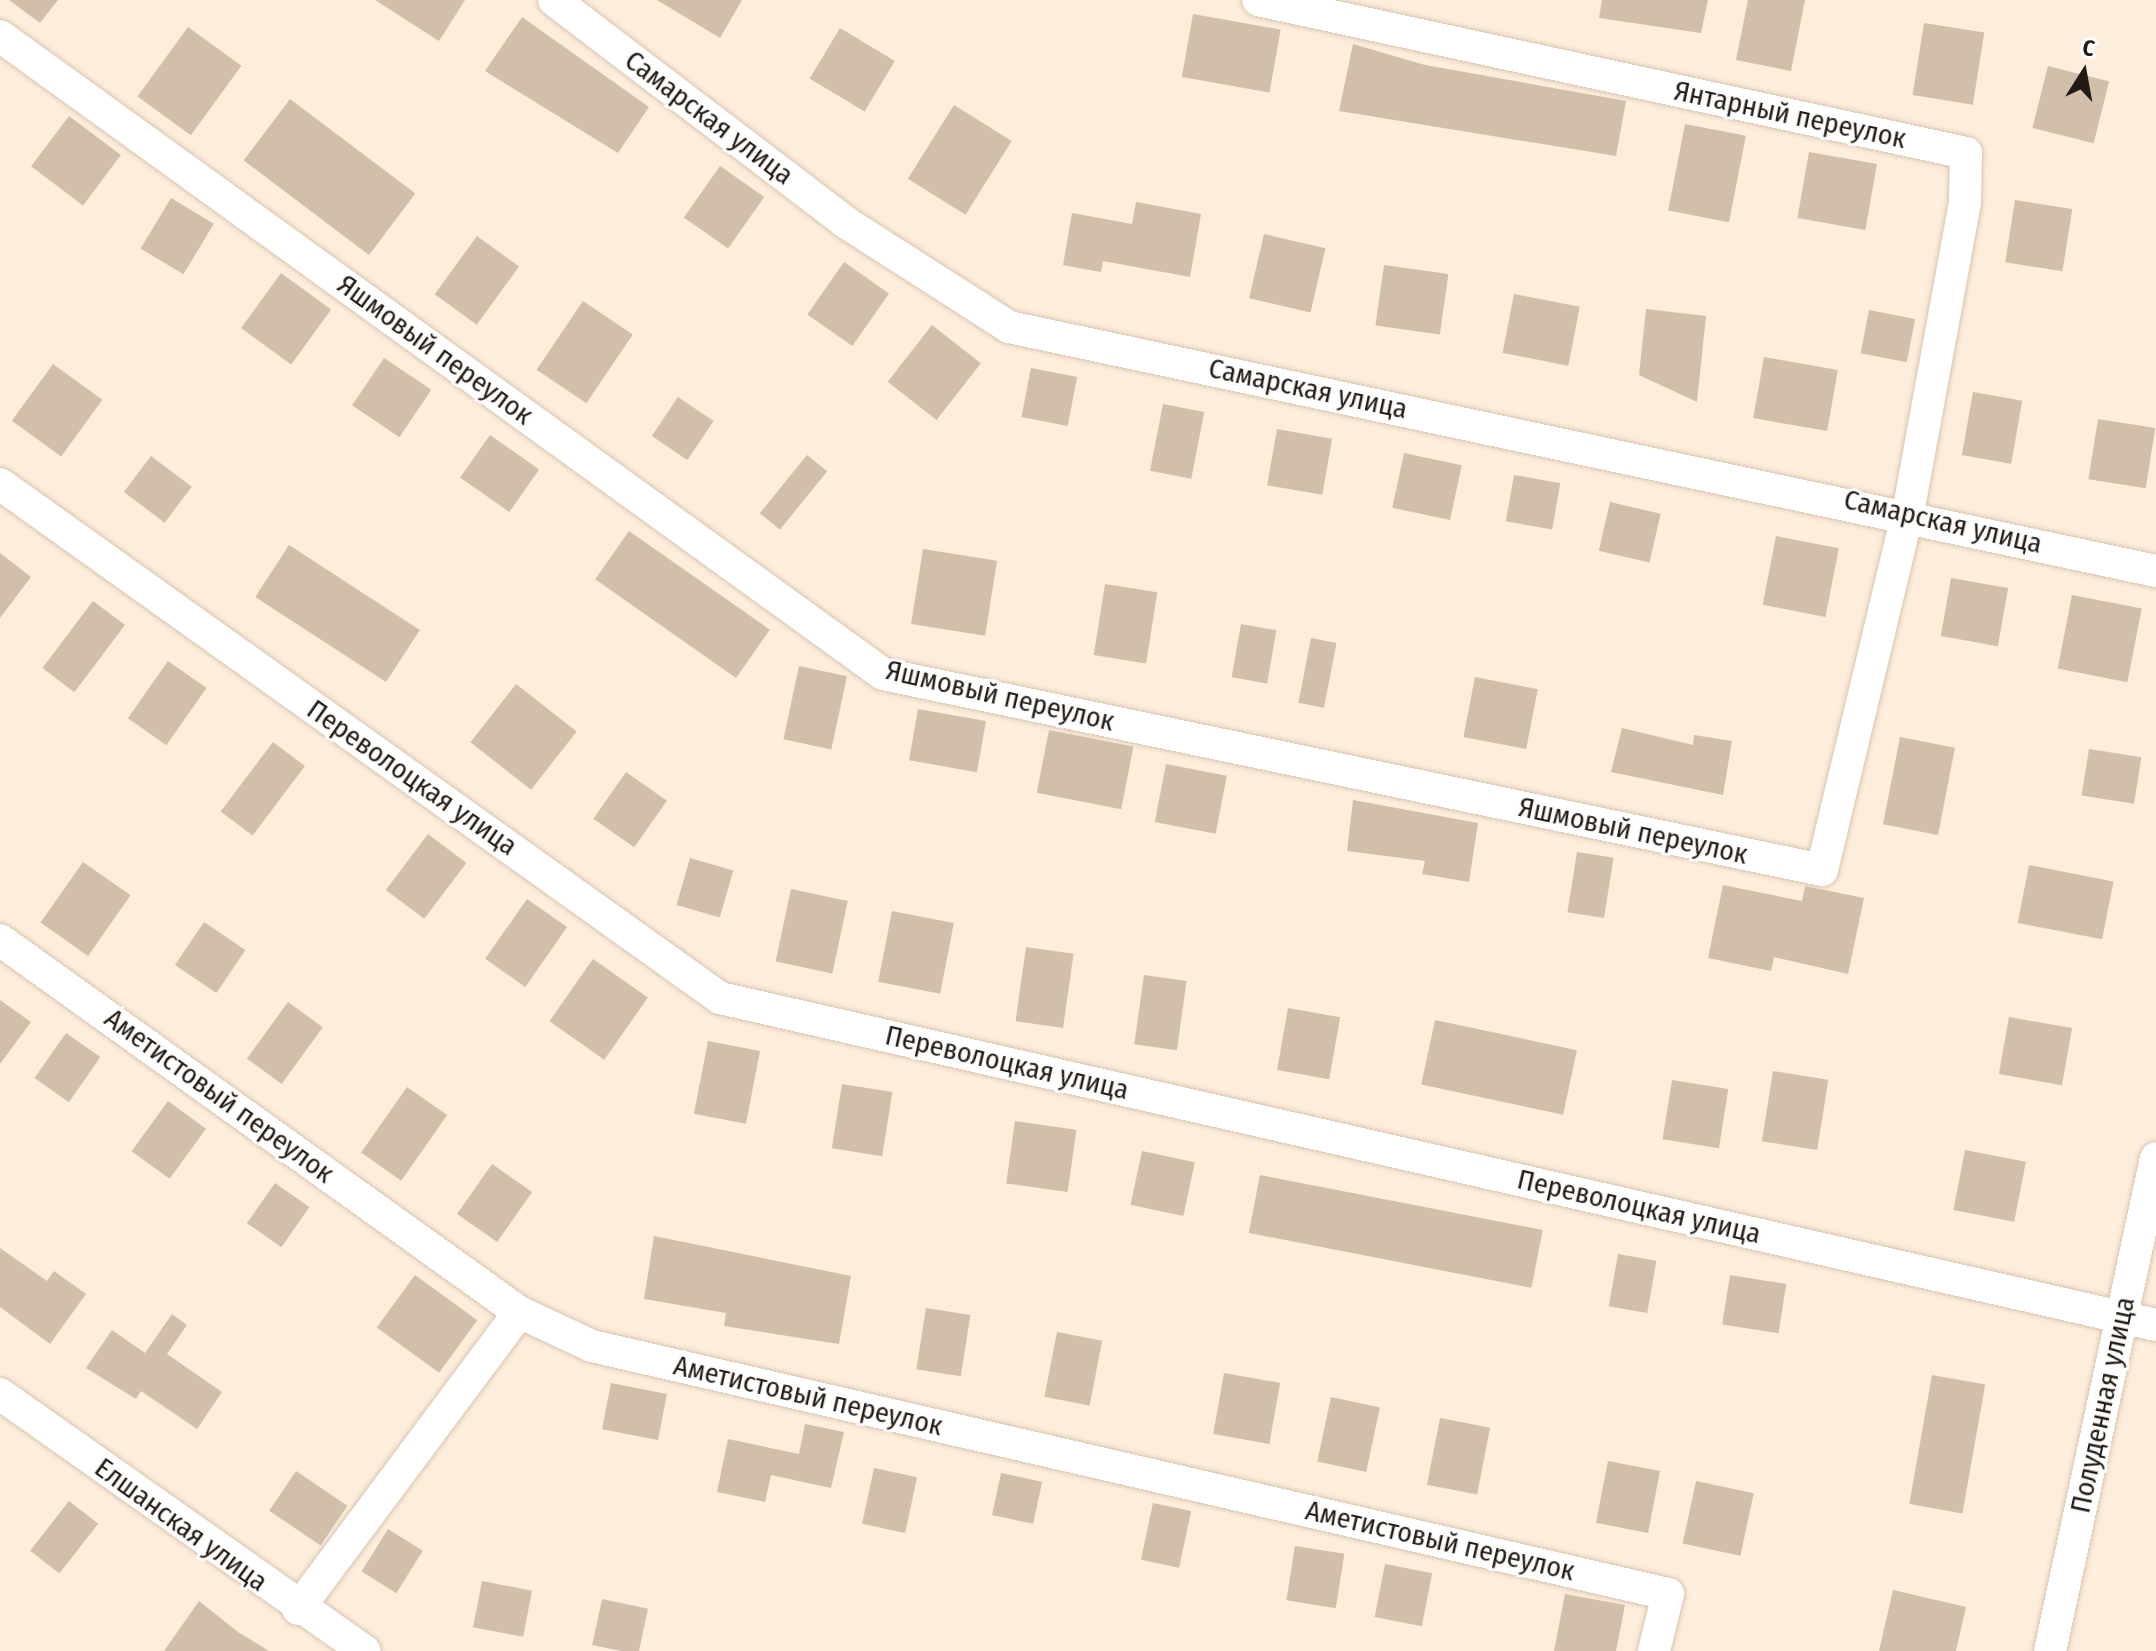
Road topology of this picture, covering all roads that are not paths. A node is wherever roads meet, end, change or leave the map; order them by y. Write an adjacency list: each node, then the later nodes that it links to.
1 (554, 0): 5 (street, Самарская улица)
2 (1258, 0): 5 (street, Янтарный переулок)
3 (0, 36): 5 (street, Яшмовый переулок)
4 (0, 484): 10 (street, Переволоцкая улица)
5 (1908, 513): 6 (street, Самарская улица)
6 (2156, 571)
7 (0, 940): 9 (street, Аметистовый переулок)
8 (2156, 1158): 10 (street, Полуденная улица)
9 (519, 1312): 13 (street); 15 (street, Аметистовый переулок)
10 (2122, 1317): 11 (street, Переволоцкая улица); 16 (street, Полуденная улица)
11 (2156, 1325)
12 (0, 1394): 13 (street, Елшанская улица)
13 (298, 1609): 14 (street, Елшанская улица)
14 (364, 1651)
15 (1654, 1651)
16 (2050, 1651)

